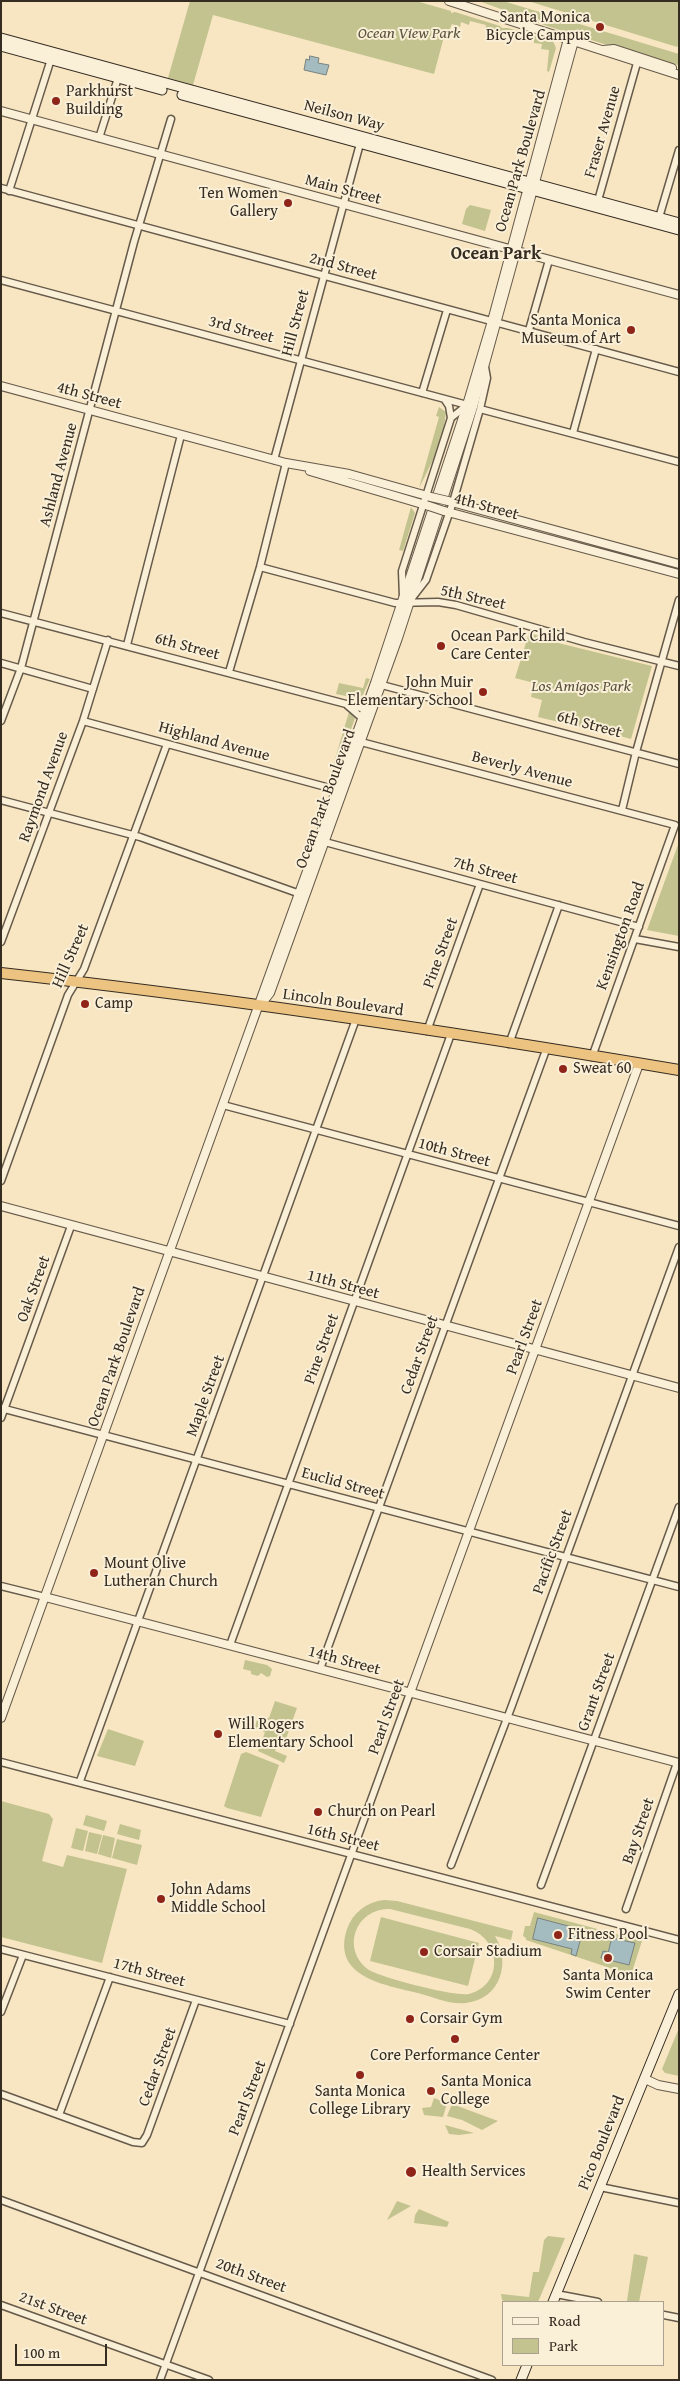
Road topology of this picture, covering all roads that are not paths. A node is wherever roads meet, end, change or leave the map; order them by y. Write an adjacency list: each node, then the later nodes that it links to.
1 (448, 1): 3 (street)
2 (1, 38): 6 (main road, Neilson Way)
3 (571, 40): 5 (street); 18 (street, Ocean Park Boulevard)
4 (1, 46): 6 (main road, Neilson Way)
5 (603, 50): 7 (street); 8 (street)
6 (52, 56): 9 (main road, Neilson Way); 12 (street)
7 (637, 63): 10 (street); 22 (street, Fraser Avenue)
8 (679, 70)
9 (119, 75): 14 (street); 15 (main road, Neilson Way)
10 (679, 75)
11 (1, 111): 12 (street, Main Street)
12 (31, 118): 14 (street, Main Street); 20 (street)
13 (171, 119): 17 (street, Ashland Avenue)
14 (99, 138): 17 (street, Main Street)
15 (361, 140): 18 (main road, Neilson Way); 21 (street, Hill Street)
16 (679, 150): 23 (street)
17 (160, 155): 21 (street, Main Street); 25 (street, Ashland Avenue)
18 (531, 187): 22 (main road, Neilson Way); 27 (street, Ocean Park Boulevard)
19 (1, 188): 20 (street, 2nd Street)
20 (9, 190): 25 (street, 2nd Street)
21 (343, 204): 27 (street, Main Street); 29 (street, Hill Street)
22 (597, 204): 23 (main road, Neilson Way)
23 (658, 221): 24 (main road, Neilson Way); 26 (main road, Neilson Way)
24 (679, 223)
25 (140, 226): 29 (street, 2nd Street); 33 (street, Ashland Avenue)
26 (679, 230)
27 (514, 250): 28 (street, Main Street); 34 (street, Ocean Park Boulevard)
28 (549, 260): 31 (street, Main Street); 35 (street)
29 (323, 276): 32 (street, 2nd Street); 37 (street, Hill Street)
30 (1, 280): 33 (street, 3rd Street)
31 (679, 295)
32 (446, 310): 34 (street, 2nd Street); 40 (street)
33 (118, 311): 37 (street, 3rd Street); 43 (street, Ashland Avenue)
34 (495, 322): 35 (street, 2nd Street); 42 (street, Ocean Park Boulevard); 42 (street, Ocean Park Boulevard)
35 (529, 330): 36 (street, 2nd Street)
36 (596, 349): 38 (street, 2nd Street); 45 (street)
37 (300, 360): 40 (street, 3rd Street); 47 (street, Hill Street)
38 (679, 372)
39 (1, 386): 43 (street, 4th Street)
40 (422, 393): 41 (street, 3rd Street)
41 (445, 400): 42 (street, 3rd Street); 44 (street)
42 (473, 407): 44 (street); 45 (street, 3rd Street); 51 (street, Ocean Park Boulevard); 58 (street, Ocean Park Boulevard)
43 (90, 410): 46 (street, 4th Street); 60 (street, Ashland Avenue)
44 (451, 418): 50 (street, Ocean Park Boulevard)
45 (573, 433): 48 (street, 3rd Street)
46 (181, 434): 47 (street, 4th Street); 62 (street)
47 (274, 460): 49 (street, 4th Street)
48 (679, 462)
49 (286, 463): 50 (street, 4th Street); 52 (street, 4th Street); 55 (street)
50 (429, 496): 51 (street, 4th Street, bridge); 52 (street, Ocean Park Boulevard)
51 (451, 502): 53 (street, Ocean Park Boulevard); 54 (street, 4th Street)
52 (426, 505): 53 (street, 4th Street, bridge); 58 (street, Ocean Park Boulevard)
53 (447, 511): 56 (street, 4th Street); 58 (street, Ocean Park Boulevard)
54 (679, 564)
55 (260, 567): 58 (street, 5th Street); 67 (street)
56 (679, 574)
57 (679, 600): 63 (street)
58 (406, 601): 63 (street, 5th Street); 68 (street, Ocean Park Boulevard)
59 (1, 613): 60 (street, 6th Street)
60 (34, 621): 61 (street, 6th Street); 66 (street, Ashland Avenue)
61 (108, 640): 62 (street, 6th Street); 69 (street, Raymond Avenue)
62 (128, 645): 67 (street, 6th Street)
63 (662, 661): 65 (street, 5th Street); 78 (street)
64 (1, 663): 66 (street)
65 (679, 666)
66 (21, 668): 69 (street); 73 (street, Ashland Avenue)
67 (229, 672): 70 (street, 6th Street)
68 (378, 684): 71 (street, Ocean Park Boulevard); 75 (street, Ocean Park Boulevard); 78 (street, 6th Street)
69 (93, 689): 74 (street, Raymond Avenue)
70 (344, 703): 71 (street, 6th Street); 72 (street)
71 (365, 709): 72 (street, Ocean Park Boulevard); 75 (street)
72 (362, 718): 76 (street); 80 (street, Ocean Park Boulevard)
73 (1, 721)
74 (83, 721): 77 (street, Highland Avenue); 83 (street, Raymond Avenue)
75 (367, 727): 76 (street, Ocean Park Boulevard)
76 (362, 742): 82 (street, Beverly Avenue); 84 (street, Ocean Park Boulevard)
77 (167, 744): 80 (street, Highland Avenue); 86 (street, Hill Street)
78 (636, 752): 79 (street, 6th Street); 82 (street)
79 (679, 764)
80 (337, 790): 84 (street, Ocean Park Boulevard)
81 (1, 800): 83 (street)
82 (622, 810): 85 (street, Beverly Avenue)
83 (48, 814): 86 (street); 93 (street, Raymond Avenue)
84 (331, 815): 87 (street, Ocean Park Boulevard); 89 (street, Ocean Park Boulevard)
85 (675, 825): 91 (street, Kensington Road)
86 (132, 836): 89 (street); 96 (street, Hill Street)
87 (325, 842): 88 (street, 7th Street); 89 (street, Ocean Park Boulevard)
88 (480, 884): 90 (street, 7th Street); 99 (street, Pine Street)
89 (303, 895): 97 (street, Ocean Park Boulevard)
90 (559, 905): 91 (street, 7th Street); 101 (street)
91 (639, 927): 92 (street, Kensington Road)
92 (635, 939): 94 (street); 103 (street, Kensington Road)
93 (1, 942)
94 (679, 948)
95 (1, 973): 96 (highway, Lincoln Boulevard)
96 (76, 981): 97 (highway, Lincoln Boulevard); 110 (street, Hill Street)
97 (260, 1006): 98 (highway, Lincoln Boulevard); 106 (street, Ocean Park Boulevard)
98 (356, 1019): 99 (highway, Lincoln Boulevard); 107 (street, Maple Street)
99 (427, 1031): 100 (highway, Lincoln Boulevard)
100 (451, 1034): 101 (highway, Lincoln Boulevard); 108 (street, Pine Street)
101 (509, 1044): 102 (highway, Lincoln Boulevard)
102 (546, 1050): 103 (highway, Lincoln Boulevard); 109 (street, Cedar Street)
103 (592, 1057): 104 (highway, Lincoln Boulevard)
104 (639, 1064): 105 (highway, Lincoln Boulevard); 111 (street, Pearl Street)
105 (678, 1068)
106 (223, 1105): 107 (street, 10th Street); 116 (street, Ocean Park Boulevard)
107 (317, 1130): 108 (street, 10th Street); 117 (street, Maple Street)
108 (408, 1155): 109 (street, 10th Street); 118 (street, Pine Street)
109 (499, 1179): 111 (street, 10th Street); 119 (street, Cedar Street)
110 (1, 1181)
111 (590, 1202): 114 (street, 10th Street); 120 (street, Pearl Street)
112 (1, 1206): 113 (street, 11th Street)
113 (71, 1226): 116 (street, 11th Street); 123 (street, Oak Street)
114 (679, 1226)
115 (679, 1247): 121 (street, Pacific Street)
116 (169, 1252): 117 (street, 11th Street); 125 (street, Ocean Park Boulevard)
117 (264, 1278): 118 (street, 11th Street); 126 (street, Maple Street)
118 (354, 1302): 119 (street, 11th Street); 127 (street, Pine Street)
119 (446, 1326): 120 (street, 11th Street); 129 (street, Cedar Street)
120 (535, 1350): 121 (street, 11th Street); 130 (street, Pearl Street)
121 (632, 1376): 122 (street, 11th Street); 131 (street, Pacific Street)
122 (679, 1388)
123 (3, 1408): 124 (street, Oak Street); 125 (street, Euclid Street)
124 (1, 1418)
125 (104, 1436): 126 (street, Euclid Street); 135 (street, Ocean Park Boulevard)
126 (196, 1460): 127 (street, Euclid Street); 136 (street, Maple Street)
127 (287, 1484): 129 (street, Euclid Street); 137 (street, Pine Street)
128 (679, 1507): 132 (street, Grant Street)
129 (378, 1508): 130 (street, Euclid Street); 138 (street, Cedar Street)
130 (470, 1532): 131 (street, Euclid Street); 139 (street, Pearl Street)
131 (566, 1557): 132 (street, Euclid Street); 141 (street, Pacific Street)
132 (652, 1580): 134 (street, Euclid Street); 142 (street, Grant Street)
133 (1, 1586): 135 (street, 14th Street)
134 (679, 1587)
135 (45, 1597): 136 (street, 14th Street); 140 (street, Ocean Park Boulevard)
136 (138, 1622): 137 (street, 14th Street); 145 (street, Maple Street)
137 (230, 1645): 138 (street, 14th Street)
138 (320, 1670): 139 (street, 14th Street)
139 (410, 1693): 141 (street, 14th Street); 146 (street, Pearl Street)
140 (1, 1718)
141 (507, 1718): 142 (street, 14th Street); 147 (street, Pacific Street)
142 (594, 1741): 144 (street, 14th Street); 148 (street, Grant Street)
143 (1, 1762): 145 (street, 16th Street)
144 (678, 1763): 149 (street, Bay Street)
145 (80, 1782): 146 (street, 16th Street)
146 (352, 1854): 150 (street, 16th Street); 157 (street, Pearl Street)
147 (450, 1865)
148 (541, 1885)
149 (626, 1909)
150 (679, 1940)
151 (1, 1949): 152 (street, 17th Street)
152 (22, 1955): 153 (street, 17th Street); 156 (street)
153 (110, 1977): 155 (street, 17th Street); 161 (street)
154 (679, 1994): 158 (main road, Pico Boulevard)
155 (196, 2000): 157 (street, 17th Street); 161 (street, Cedar Street)
156 (1, 2012)
157 (290, 2024): 165 (street, Pearl Street)
158 (644, 2079): 159 (street); 162 (main road, Pico Boulevard)
159 (679, 2089)
160 (1, 2094): 161 (street)
161 (59, 2115)
162 (600, 2188): 164 (street); 166 (main road, Pico Boulevard)
163 (1, 2200): 165 (street, 20th Street)
164 (679, 2203)
165 (200, 2272): 171 (street, Pearl Street); 175 (street, 20th Street)
166 (555, 2298): 167 (street)
167 (587, 2301)
168 (1, 2305): 171 (street, 21st Street)
169 (665, 2315): 170 (street)
170 (679, 2318)
171 (166, 2364): 173 (street, Pearl Street); 174 (street, 21st Street)
172 (527, 2366): 176 (main road)
173 (160, 2380)
174 (209, 2380)
175 (492, 2380)
176 (520, 2380)

